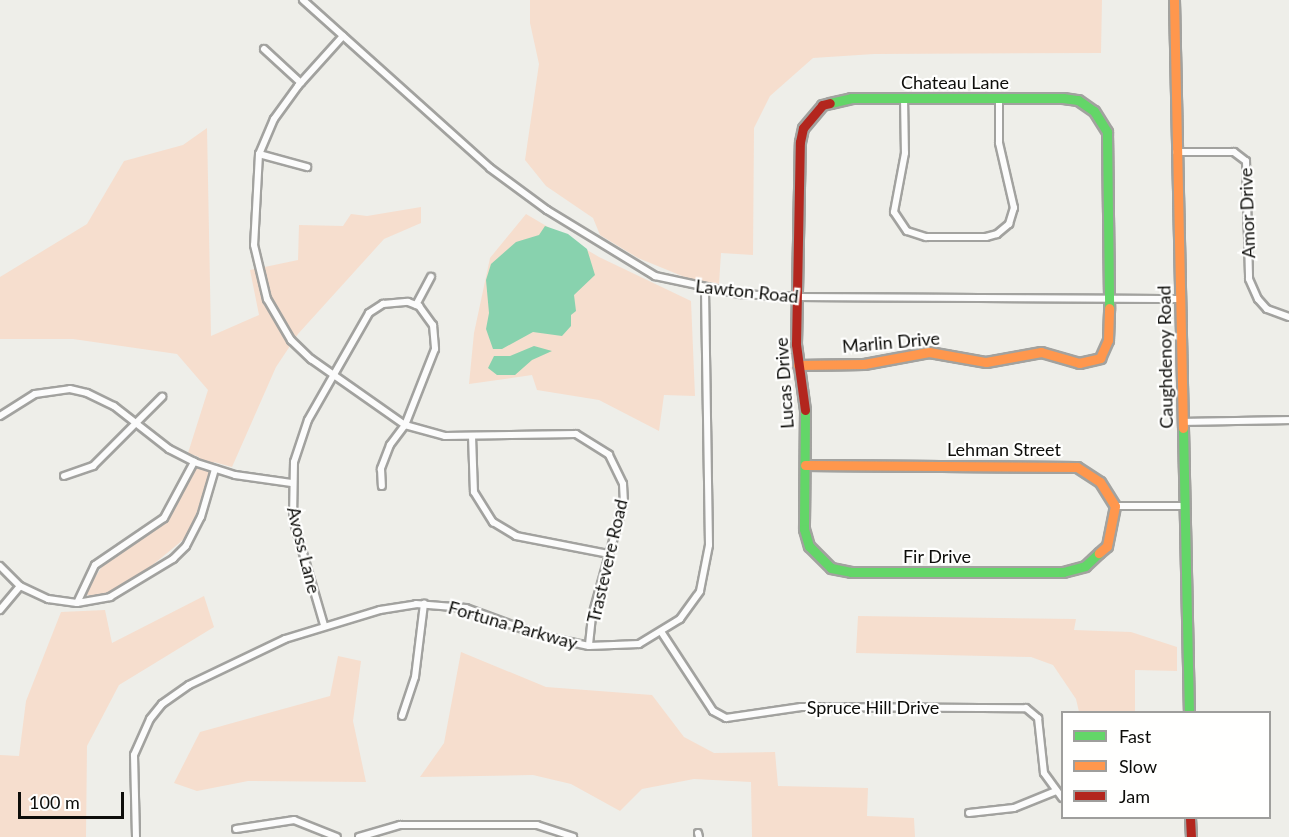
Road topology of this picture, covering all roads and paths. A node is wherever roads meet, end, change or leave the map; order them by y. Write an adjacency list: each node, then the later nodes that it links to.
1 (303, 0): 3 (street, Lawton Road)
2 (1174, 0): 8 (street, Caughdenoy Road)
3 (343, 36): 5 (street, Trastevere Road); 12 (street, Lawton Road)
4 (264, 49): 5 (street)
5 (301, 83): 9 (street, Trastevere Road)
6 (904, 98): 7 (street, Chateau Lane); 7 (street); 13 (street, Chateau Lane)
7 (999, 99): 14 (street, Chateau Lane)
8 (1176, 152): 15 (street, Caughdenoy Road); 17 (street, Amor Drive)
9 (259, 154): 10 (street); 19 (street, Trastevere Road)
10 (307, 167)
11 (431, 277): 16 (street)
12 (705, 289): 13 (street, Lawton Road); 42 (street, Fortuna Parkway)
13 (797, 297): 14 (street, Lawton Road); 18 (street, Lucas Drive)
14 (1107, 298): 15 (street, Lawton Road); 18 (street, Marlin Drive)
15 (1181, 299): 23 (street, Caughdenoy Road)
16 (416, 305): 19 (street, Avoss Lane); 25 (street)
17 (1289, 317)
18 (798, 365): 28 (street, Lucas Drive)
19 (333, 376): 25 (street, Trastevere Road); 31 (street, Avoss Lane)
20 (162, 397): 24 (street)
21 (0, 417): 24 (street)
22 (1289, 420): 23 (street)
23 (1183, 422): 34 (street, Caughdenoy Road)
24 (135, 423): 27 (street); 30 (street)
25 (405, 425): 26 (street, Trastevere Road); 32 (street)
26 (472, 436): 35 (street); 35 (street, Trastevere Road)
27 (194, 462): 29 (street); 38 (street)
28 (805, 465): 33 (street, Lehman Street); 33 (street, Fir Drive)
29 (215, 469): 31 (street); 38 (street)
30 (64, 476)
31 (291, 483): 41 (street, Avoss Lane)
32 (382, 486)
33 (1114, 506): 34 (street)
34 (1185, 506): 44 (street, Caughdenoy Road)
35 (609, 554): 43 (street, Trastevere Road)
36 (0, 566): 37 (street)
37 (20, 586): 38 (street); 40 (street)
38 (77, 603)
39 (424, 604): 41 (street, Fortuna Parkway); 43 (street, Fortuna Parkway); 45 (street)
40 (0, 610)
41 (324, 625): 51 (street, Fortuna Parkway)
42 (662, 633): 43 (street, Fortuna Parkway); 46 (street, Spruce Hill Drive)
43 (589, 646)
44 (1189, 711)
45 (402, 716)
46 (1056, 791): 47 (street, Spruce Hill Drive); 48 (street)
47 (1061, 797)
48 (969, 813)
49 (1190, 819): 55 (street)
50 (236, 829): 52 (street)
51 (136, 837)
52 (338, 837)
53 (359, 837): 54 (street)
54 (573, 837)
55 (1191, 837)

